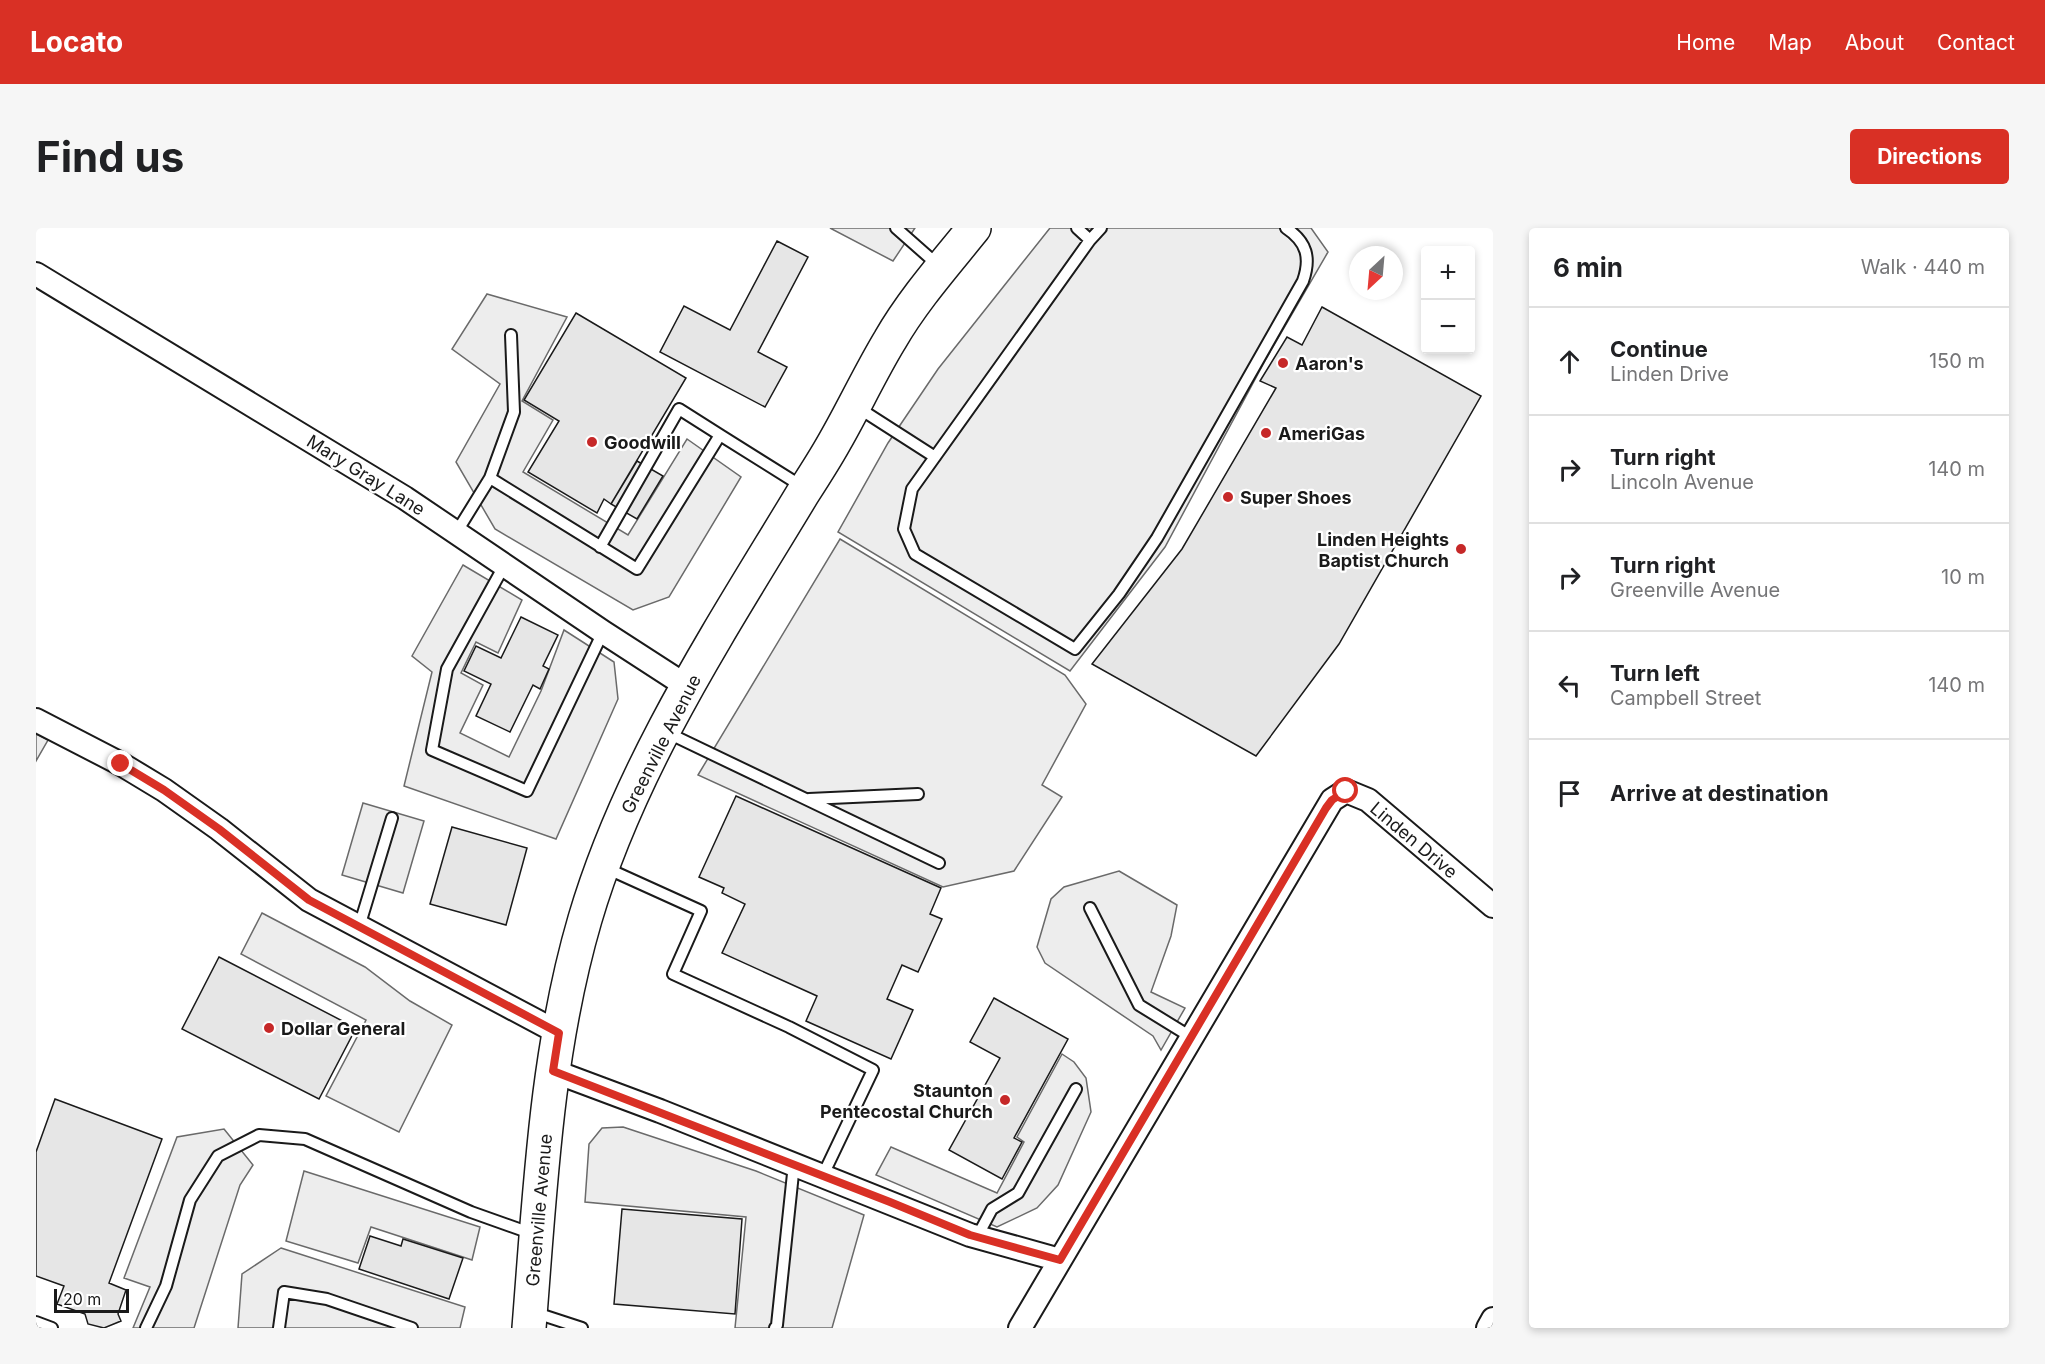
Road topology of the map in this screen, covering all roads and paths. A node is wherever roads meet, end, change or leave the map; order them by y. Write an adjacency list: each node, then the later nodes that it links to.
1 (896, 228): 7 (lane)
2 (974, 228): 7 (main road, Greenville Avenue)
3 (1077, 228): 6 (lane)
4 (1101, 228): 6 (lane)
5 (1286, 228): 12 (lane)
6 (1090, 240): 12 (lane)
7 (942, 269): 10 (main road, Greenville Avenue)
8 (36, 274): 15 (street, Mary Gray Lane)
9 (511, 335): 13 (lane)
10 (855, 405): 12 (lane); 14 (main road, Greenville Avenue)
11 (720, 435): 14 (lane); 16 (lane); 16 (lane)
12 (935, 457)
13 (490, 478): 15 (lane); 16 (lane)
14 (806, 489): 19 (main road, Greenville Avenue)
15 (456, 533): 17 (street, Mary Gray Lane)
16 (600, 547)
17 (504, 566): 18 (street, Mary Gray Lane); 18 (lane)
18 (603, 632): 19 (street, Mary Gray Lane)
19 (688, 687): 21 (main road, Greenville Avenue)
20 (36, 720): 29 (street)
21 (665, 732): 23 (lane); 26 (main road, Greenville Avenue)
22 (918, 794): 23 (lane)
23 (805, 799): 25 (lane)
24 (392, 818): 29 (lane)
25 (939, 863)
26 (603, 867): 30 (main road, Greenville Avenue); 35 (lane)
27 (1493, 906): 31 (street, Linden Drive)
28 (1090, 908): 31 (lane)
29 (358, 927): 30 (street)
30 (559, 1033): 32 (main road, Greenville Avenue)
31 (1191, 1037): 38 (street, Linden Drive)
32 (553, 1071): 34 (street); 36 (main road, Greenville Avenue)
33 (1076, 1089): 37 (lane)
34 (794, 1164): 35 (street); 47 (lane)
35 (824, 1175): 37 (street)
36 (536, 1235): 40 (main road, Greenville Avenue); 43 (lane)
37 (977, 1237): 38 (street)
38 (1060, 1260): 48 (street, Linden Drive)
39 (1493, 1319): 49 (street)
40 (529, 1320): 46 (lane)
41 (36, 1322): 42 (lane)
42 (52, 1328)
43 (146, 1328)
44 (279, 1328): 45 (lane)
45 (412, 1328)
46 (582, 1328)
47 (775, 1328)
48 (1020, 1328)
49 (1488, 1328)

